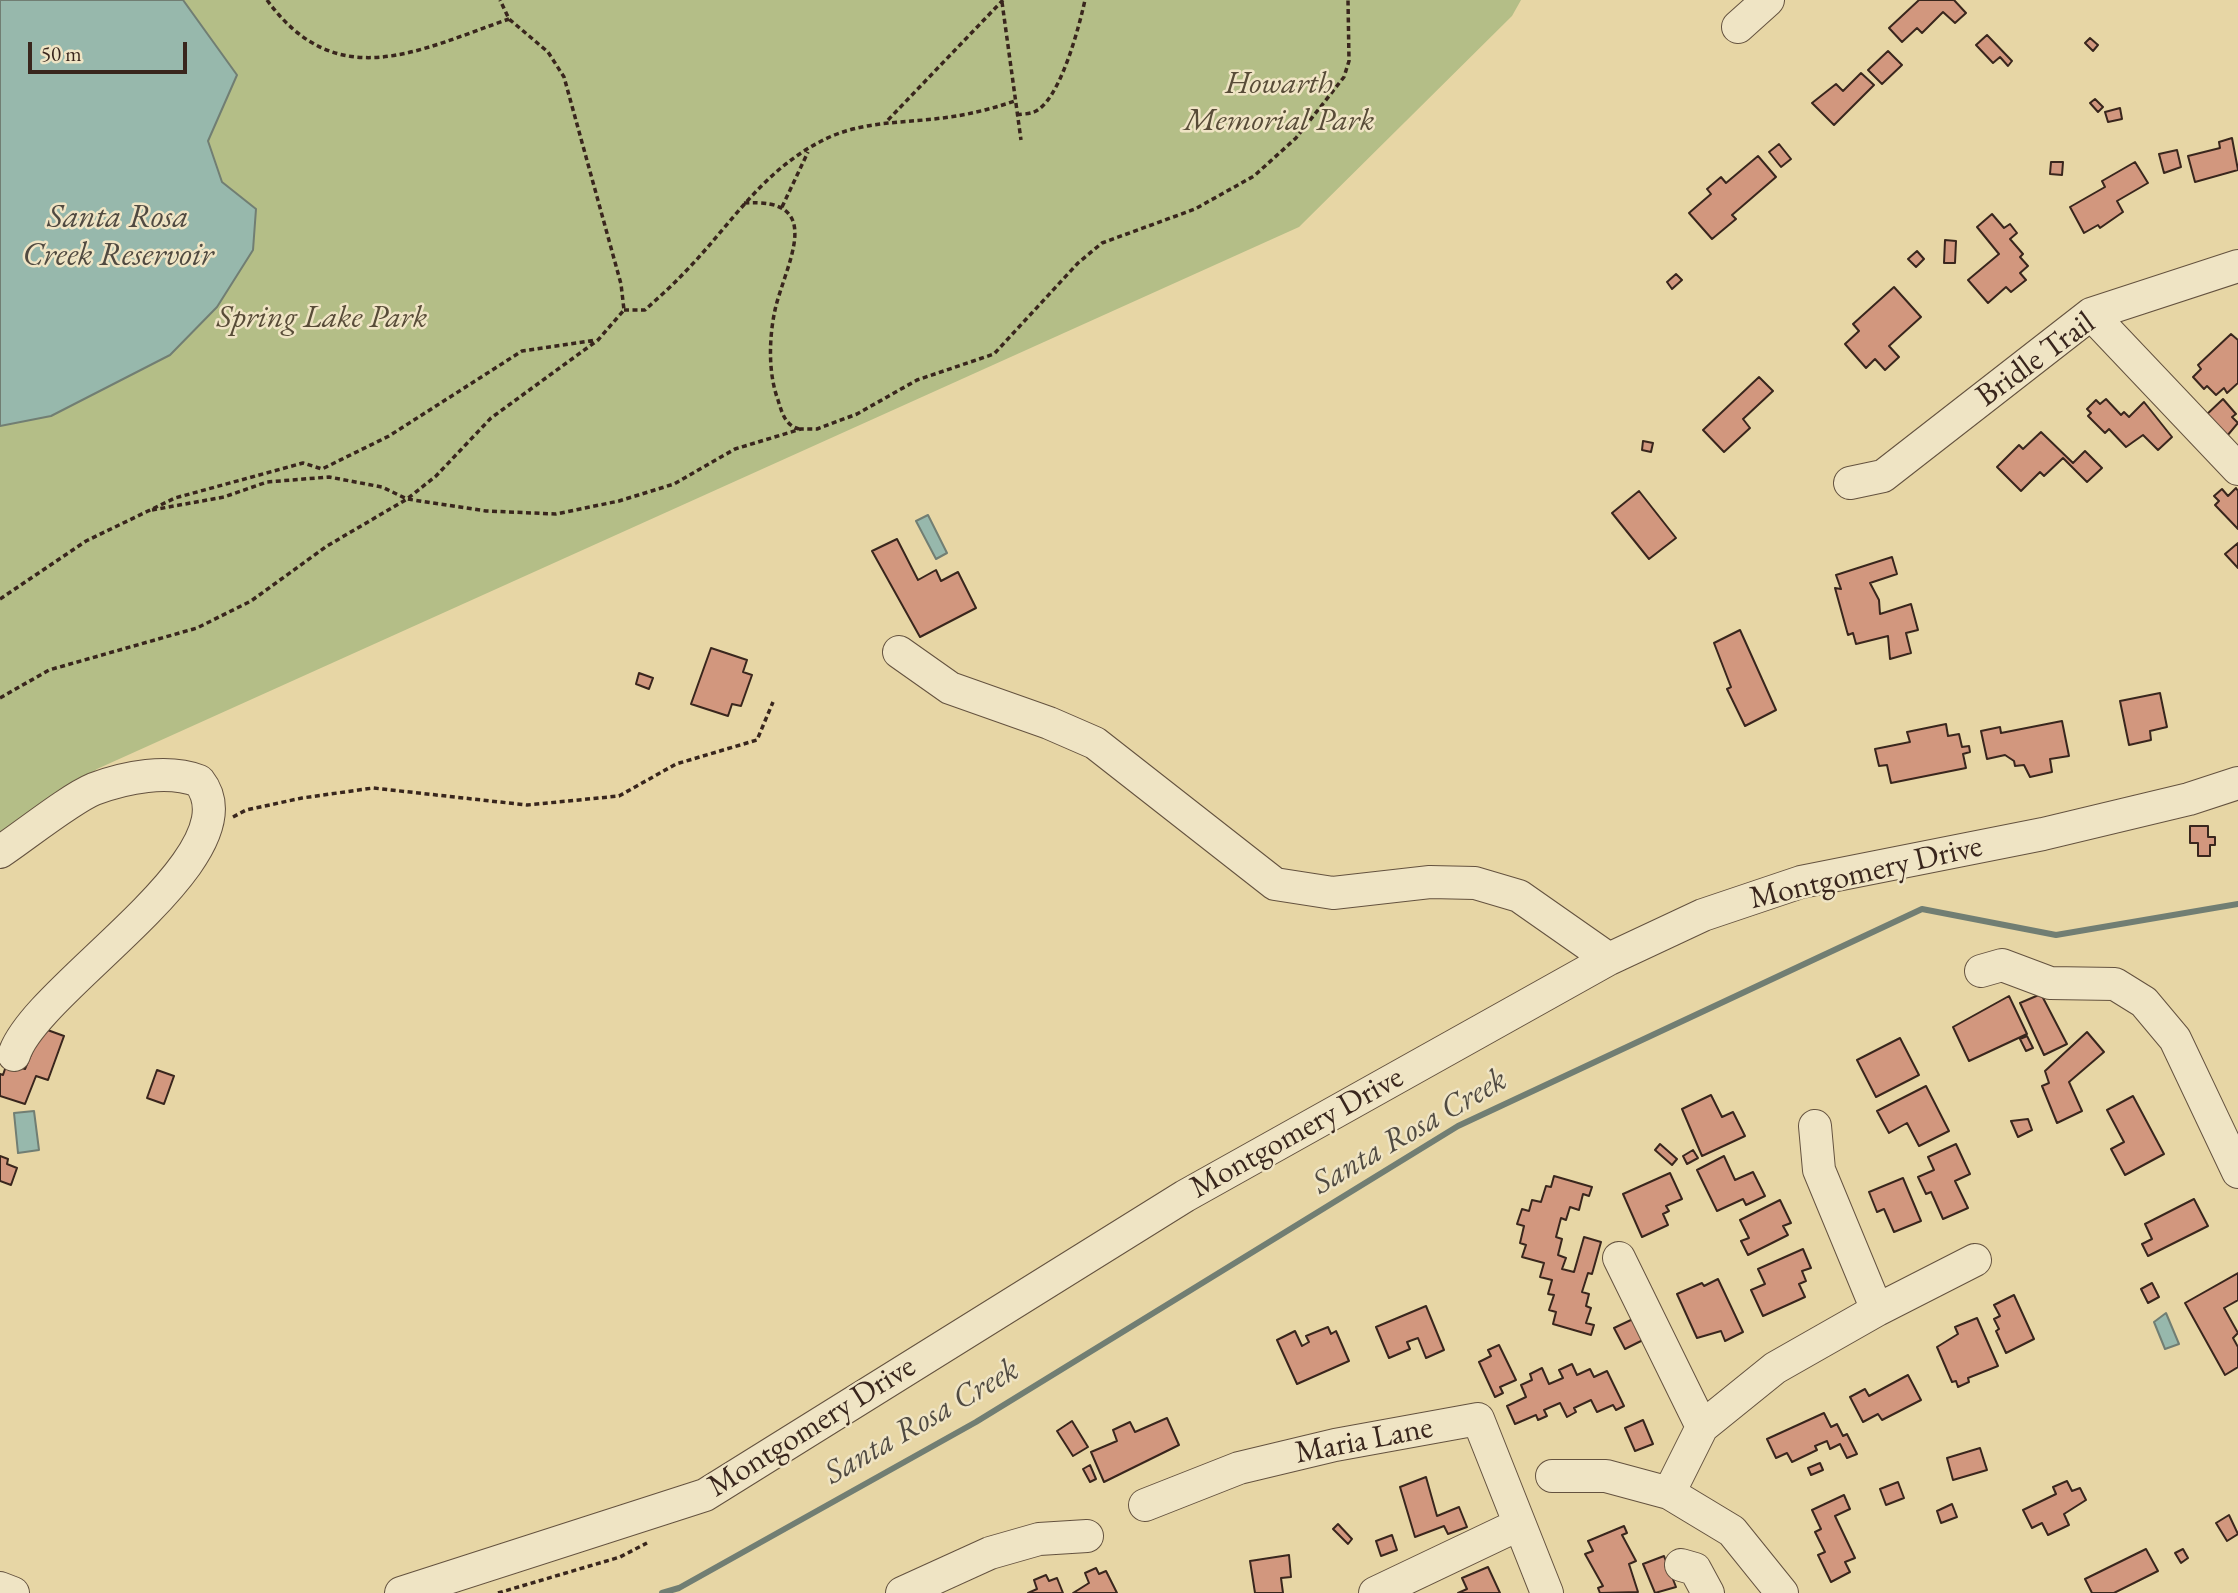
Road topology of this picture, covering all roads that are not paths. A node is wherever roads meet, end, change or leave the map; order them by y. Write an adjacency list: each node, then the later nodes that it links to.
1 (1768, 0): 2 (street)
2 (1738, 27)
3 (2238, 266): 4 (street, Bridle Trail)
4 (2091, 314): 5 (street); 6 (street, Bridle Trail)
5 (2238, 469)
6 (1850, 483)
7 (899, 652): 10 (street)
8 (2238, 783): 10 (street, Montgomery Drive)
9 (0, 852): 12 (street)
10 (1609, 959): 28 (street, Montgomery Drive)
11 (1982, 971): 14 (street)
12 (14, 1055)
13 (1815, 1126): 17 (street)
14 (2238, 1172)
15 (1619, 1258): 18 (street)
16 (1975, 1260): 17 (street)
17 (1877, 1310): 18 (street)
18 (1702, 1427): 20 (street)
19 (1552, 1476): 20 (street)
20 (1670, 1493): 32 (street)
21 (1145, 1505): 22 (street, Maria Lane)
22 (1518, 1525): 29 (street); 30 (street, Maria Lane)
23 (1087, 1536): 26 (street)
24 (1681, 1565): 31 (street)
25 (0, 1588): 27 (street)
26 (913, 1591)
27 (13, 1593)
28 (401, 1593)
29 (1375, 1593)
30 (1548, 1593)
31 (1708, 1593)
32 (1782, 1593)

